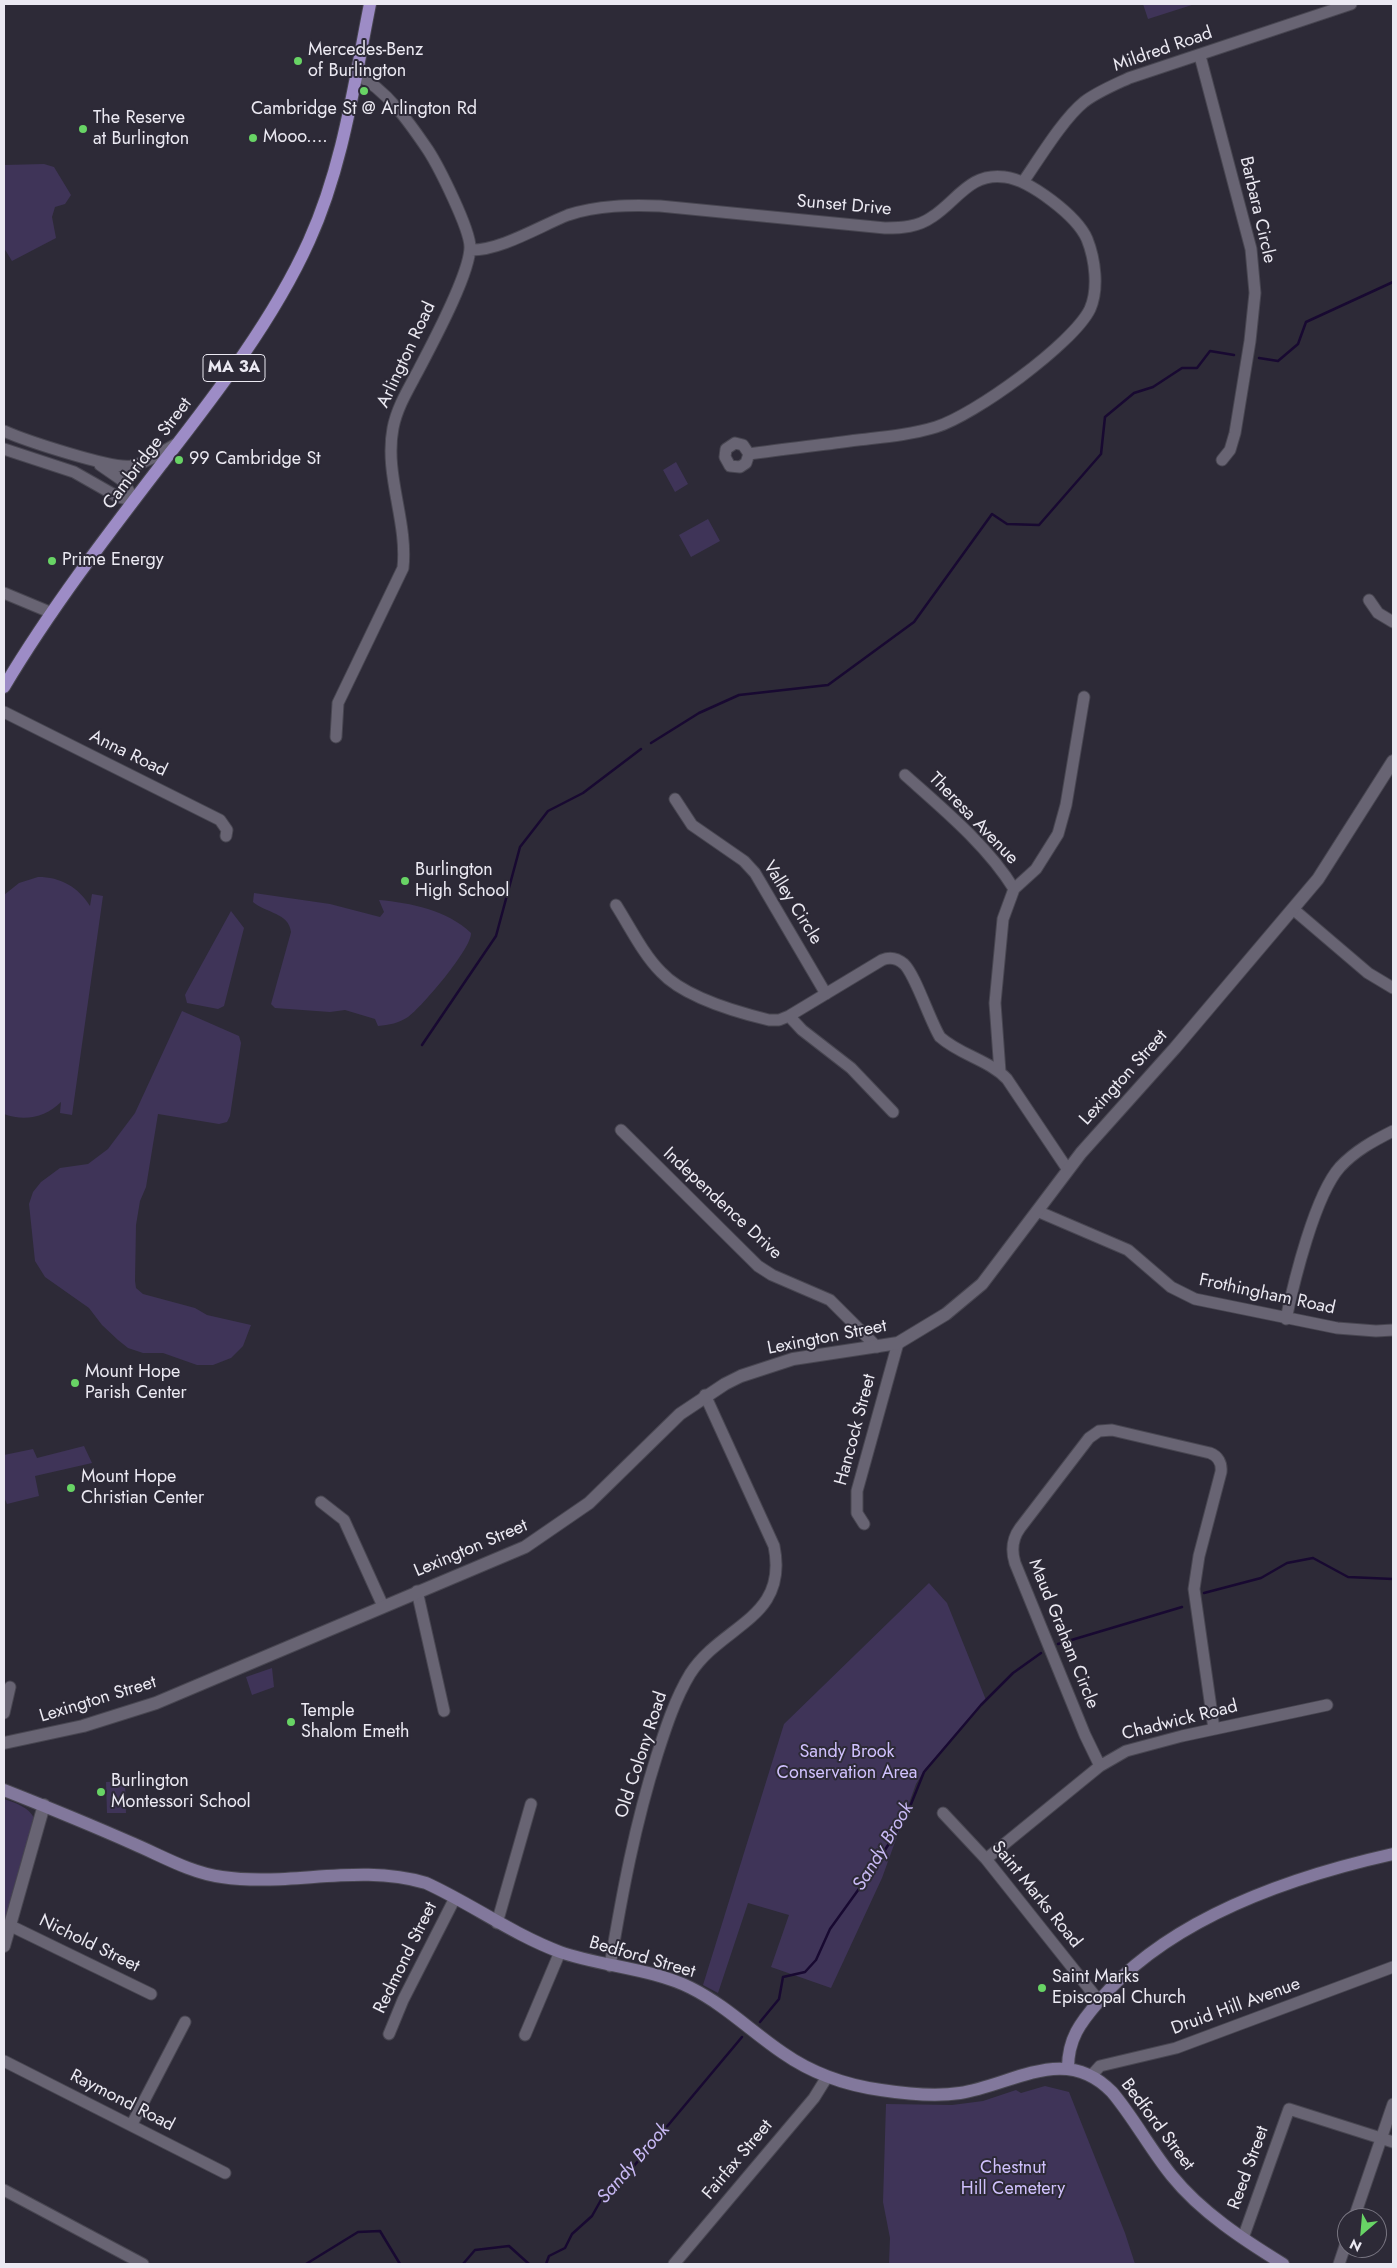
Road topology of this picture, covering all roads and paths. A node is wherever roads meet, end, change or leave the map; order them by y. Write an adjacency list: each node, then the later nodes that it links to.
1 (370, 4): 4 (main road, Cambridge Street / MA 3A)
2 (1351, 4): 3 (street, Mildred Road)
3 (1200, 56): 5 (street, Mildred Road); 12 (street, Barbara Circle)
4 (356, 74): 6 (street); 8 (main road, Cambridge Street / MA 3A)
5 (1023, 182): 6 (street, Sunset Drive); 11 (street, Sunset Drive)
6 (470, 250): 21 (street, Arlington Road)
7 (4, 430): 10 (street)
8 (179, 442): 10 (street); 13 (main road, Cambridge Street / MA 3A)
9 (4, 449): 13 (street)
10 (76, 454): 13 (street)
11 (749, 454)
12 (1222, 460)
13 (134, 500): 16 (main road, Cambridge Street / MA 3A)
14 (4, 593): 16 (street)
15 (1369, 600): 17 (street)
16 (52, 614): 18 (main road, Cambridge Street / MA 3A)
17 (1393, 622)
18 (4, 687)
19 (1084, 697): 26 (street)
20 (4, 712): 25 (street, Anna Road)
21 (336, 737)
22 (1393, 761): 28 (street, Lexington Street)
23 (905, 775): 26 (street, Theresa Avenue)
24 (675, 799): 30 (street, Valley Circle)
25 (226, 836)
26 (1014, 889): 32 (street)
27 (616, 906): 31 (street)
28 (1293, 909): 29 (street); 36 (street, Lexington Street)
29 (1393, 988)
30 (826, 994): 31 (street); 32 (street)
31 (789, 1016): 33 (street)
32 (1000, 1072): 36 (street)
33 (893, 1112)
34 (621, 1130): 41 (street, Independence Drive)
35 (1393, 1131): 38 (street)
36 (1068, 1170): 37 (street, Lexington Street)
37 (1038, 1211): 38 (street, Frothingham Road); 40 (street, Lexington Street)
38 (1286, 1319): 39 (street, Frothingham Road)
39 (1393, 1330)
40 (898, 1343): 41 (street, Lexington Street); 44 (street, Hancock Street)
41 (877, 1347): 42 (street, Lexington Street)
42 (705, 1396): 45 (street, Lexington Street); 65 (street, Old Colony Road)
43 (321, 1502): 46 (street)
44 (864, 1524)
45 (417, 1591): 46 (street, Lexington Street); 49 (street)
46 (383, 1606): 52 (street, Lexington Street)
47 (10, 1687): 50 (street)
48 (1327, 1705): 51 (street, Chadwick Road)
49 (444, 1711)
50 (4, 1714)
51 (1214, 1730): 53 (street, Chadwick Road); 53 (street, Maud Graham Circle)
52 (4, 1743)
53 (1100, 1766): 59 (street, Chadwick Road)
54 (4, 1790): 56 (main road, Bedford Street)
55 (531, 1804): 61 (street)
56 (44, 1806): 60 (main road, Bedford Street); 62 (street)
57 (943, 1813): 59 (street, Saint Marks Road)
58 (1393, 1854): 68 (main road)
59 (986, 1859): 68 (street, Saint Marks Road)
60 (455, 1898): 61 (main road, Bedford Street); 70 (street, Redmond Street)
61 (497, 1923): 64 (main road, Bedford Street)
62 (11, 1926): 63 (street); 67 (street, Nichold Street)
63 (4, 1946)
64 (560, 1952): 65 (main road, Bedford Street); 71 (street)
65 (610, 1966): 75 (main road, Bedford Street)
66 (1393, 1967): 74 (street, Druid Hill Avenue)
67 (151, 1994)
68 (1099, 2001): 73 (main road)
69 (185, 2022): 77 (street)
70 (389, 2034)
71 (525, 2035)
72 (4, 2061): 77 (street, Raymond Road)
73 (1068, 2068): 74 (main road, Bedford Street); 75 (main road, Bedford Street)
74 (1091, 2076): 83 (main road, Bedford Street)
75 (827, 2077): 85 (street, Fairfax Street)
76 (1393, 2104): 78 (street)
77 (132, 2124): 80 (street, Raymond Road)
78 (1382, 2138): 79 (street); 82 (street); 83 (street, Reed Street)
79 (1393, 2142)
80 (225, 2173)
81 (4, 2190): 84 (street)
82 (1358, 2208)
83 (1243, 2238): 86 (main road, Bedford Street)
84 (143, 2264)
85 (674, 2264)
86 (1283, 2264)

